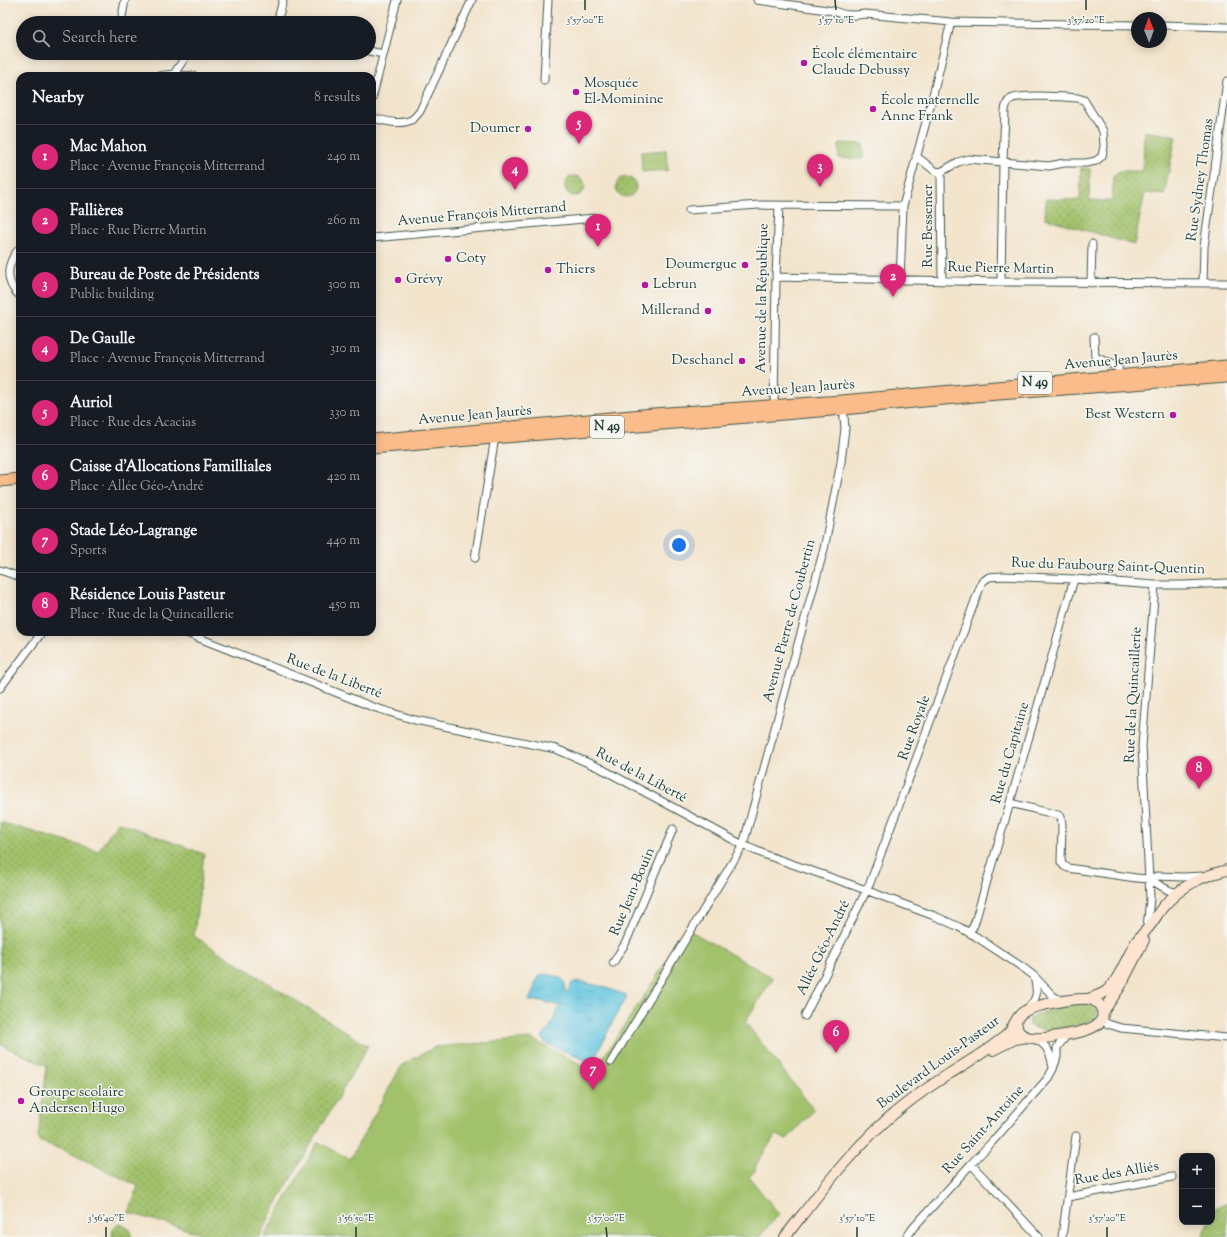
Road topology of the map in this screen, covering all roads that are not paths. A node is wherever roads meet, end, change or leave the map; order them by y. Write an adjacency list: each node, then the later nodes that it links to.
1 (125, 0): 7 (street)
2 (283, 0): 8 (street)
3 (397, 0): 14 (street)
4 (472, 0): 20 (street)
5 (548, 0): 17 (street)
6 (756, 0): 9 (street)
7 (123, 16)
8 (279, 16)
9 (951, 22): 10 (street); 21 (street)
10 (1131, 25)
11 (1167, 25): 12 (street)
12 (1227, 27)
13 (376, 53): 14 (street)
14 (382, 54): 19 (street)
15 (183, 60): 16 (street)
16 (175, 72)
17 (544, 80)
18 (1227, 80): 36 (street, Rue Sydney Thomas)
19 (376, 81)
20 (376, 119)
21 (916, 156): 23 (street); 25 (street)
22 (1003, 162): 22 (street); 23 (street); 34 (street)
23 (941, 172): 33 (street, Rue Bessemer)
24 (778, 206): 25 (street); 26 (street); 31 (street, Avenue de la République)
25 (903, 206): 32 (street)
26 (689, 210)
27 (595, 218): 28 (street, Avenue François Mitterrand)
28 (376, 238)
29 (1092, 244): 35 (street)
30 (16, 254): 38 (street)
31 (776, 277): 32 (street, Rue Pierre Martin); 44 (street, Avenue de la République)
32 (900, 280): 33 (street, Rue Pierre Martin)
33 (942, 281): 34 (street, Rue Pierre Martin)
34 (1001, 282): 35 (street, Rue Pierre Martin)
35 (1091, 283): 36 (street, Rue Pierre Martin)
36 (1203, 283): 37 (street, Rue Pierre Martin)
37 (1227, 283)
38 (16, 292)
39 (1094, 338): 41 (street)
40 (1227, 366): 41 (main road, Avenue Jean Jaurès / N 49)
41 (1119, 376): 43 (main road, Avenue Jean Jaurès / N 49)
42 (1227, 377): 43 (main road, Avenue Jean Jaurès / N 49)
43 (843, 405): 44 (main road, Avenue Jean Jaurès / N 49); 65 (street, Avenue Pierre de Coubertin)
44 (774, 410): 45 (main road, Avenue Jean Jaurès / N 49)
45 (568, 426): 46 (main road, Avenue Jean Jaurès / N 49); 47 (main road, Avenue Jean Jaurès / N 49)
46 (495, 437): 48 (main road, Avenue Jean Jaurès / N 49); 53 (street)
47 (376, 440)
48 (376, 448)
49 (16, 472): 50 (main road)
50 (0, 473)
51 (16, 479): 52 (main road)
52 (0, 481)
53 (475, 558)
54 (0, 570): 55 (street)
55 (16, 576)
56 (989, 577): 57 (street, Rue du Faubourg Saint-Quentin); 69 (street, Rue Royale)
57 (1074, 579): 59 (street, Rue du Faubourg Saint-Quentin); 63 (street, Rue du Capitaine)
58 (1227, 583): 59 (street, Rue du Faubourg Saint-Quentin)
59 (1155, 585): 68 (street, Rue de la Quincaillerie)
60 (39, 636): 62 (street)
61 (194, 636): 65 (street, Rue de la Liberté)
62 (0, 688)
63 (1010, 803): 68 (street); 72 (street, Rue du Capitaine)
64 (673, 829): 73 (street, Rue Jean-Bouin)
65 (743, 845): 69 (street, Rue de la Liberté); 85 (street, Avenue Pierre de Coubertin)
66 (1227, 870): 67 (main road)
67 (1206, 876): 68 (street); 70 (main road)
68 (1149, 879): 70 (street); 71 (street, Rue de la Quincaillerie)
69 (866, 891): 72 (street, Rue de la Liberté); 78 (street, Allée Géo-André)
70 (1178, 893): 71 (main road)
71 (1147, 929): 75 (main road); 79 (main road)
72 (969, 932): 74 (street, Rue de la Liberté)
73 (613, 963)
74 (1034, 976): 76 (street, Rue de la Liberté); 77 (street)
75 (1088, 999): 76 (main road); 79 (main road)
76 (1062, 1001): 77 (main road)
77 (1028, 1009): 80 (main road, Boulevard Louis-Pasteur)
78 (805, 1016)
79 (1102, 1017): 81 (main road); 83 (street)
80 (1016, 1021): 82 (main road); 84 (main road, Boulevard Louis-Pasteur)
81 (1068, 1034): 82 (main road); 86 (street, Rue Saint-Antoine)
82 (1030, 1038): 84 (main road); 86 (street)
83 (1227, 1038)
84 (977, 1057): 91 (main road, Boulevard Louis-Pasteur)
85 (611, 1062)
86 (1053, 1069): 88 (street, Rue Saint-Antoine)
87 (1076, 1136): 90 (street)
88 (971, 1164): 92 (street, Rue Saint-Antoine); 93 (street)
89 (1172, 1177): 90 (street, Rue des Alliés)
90 (1068, 1197): 94 (street)
91 (785, 1237)
92 (907, 1237)
93 (1039, 1237)
94 (1062, 1237)

